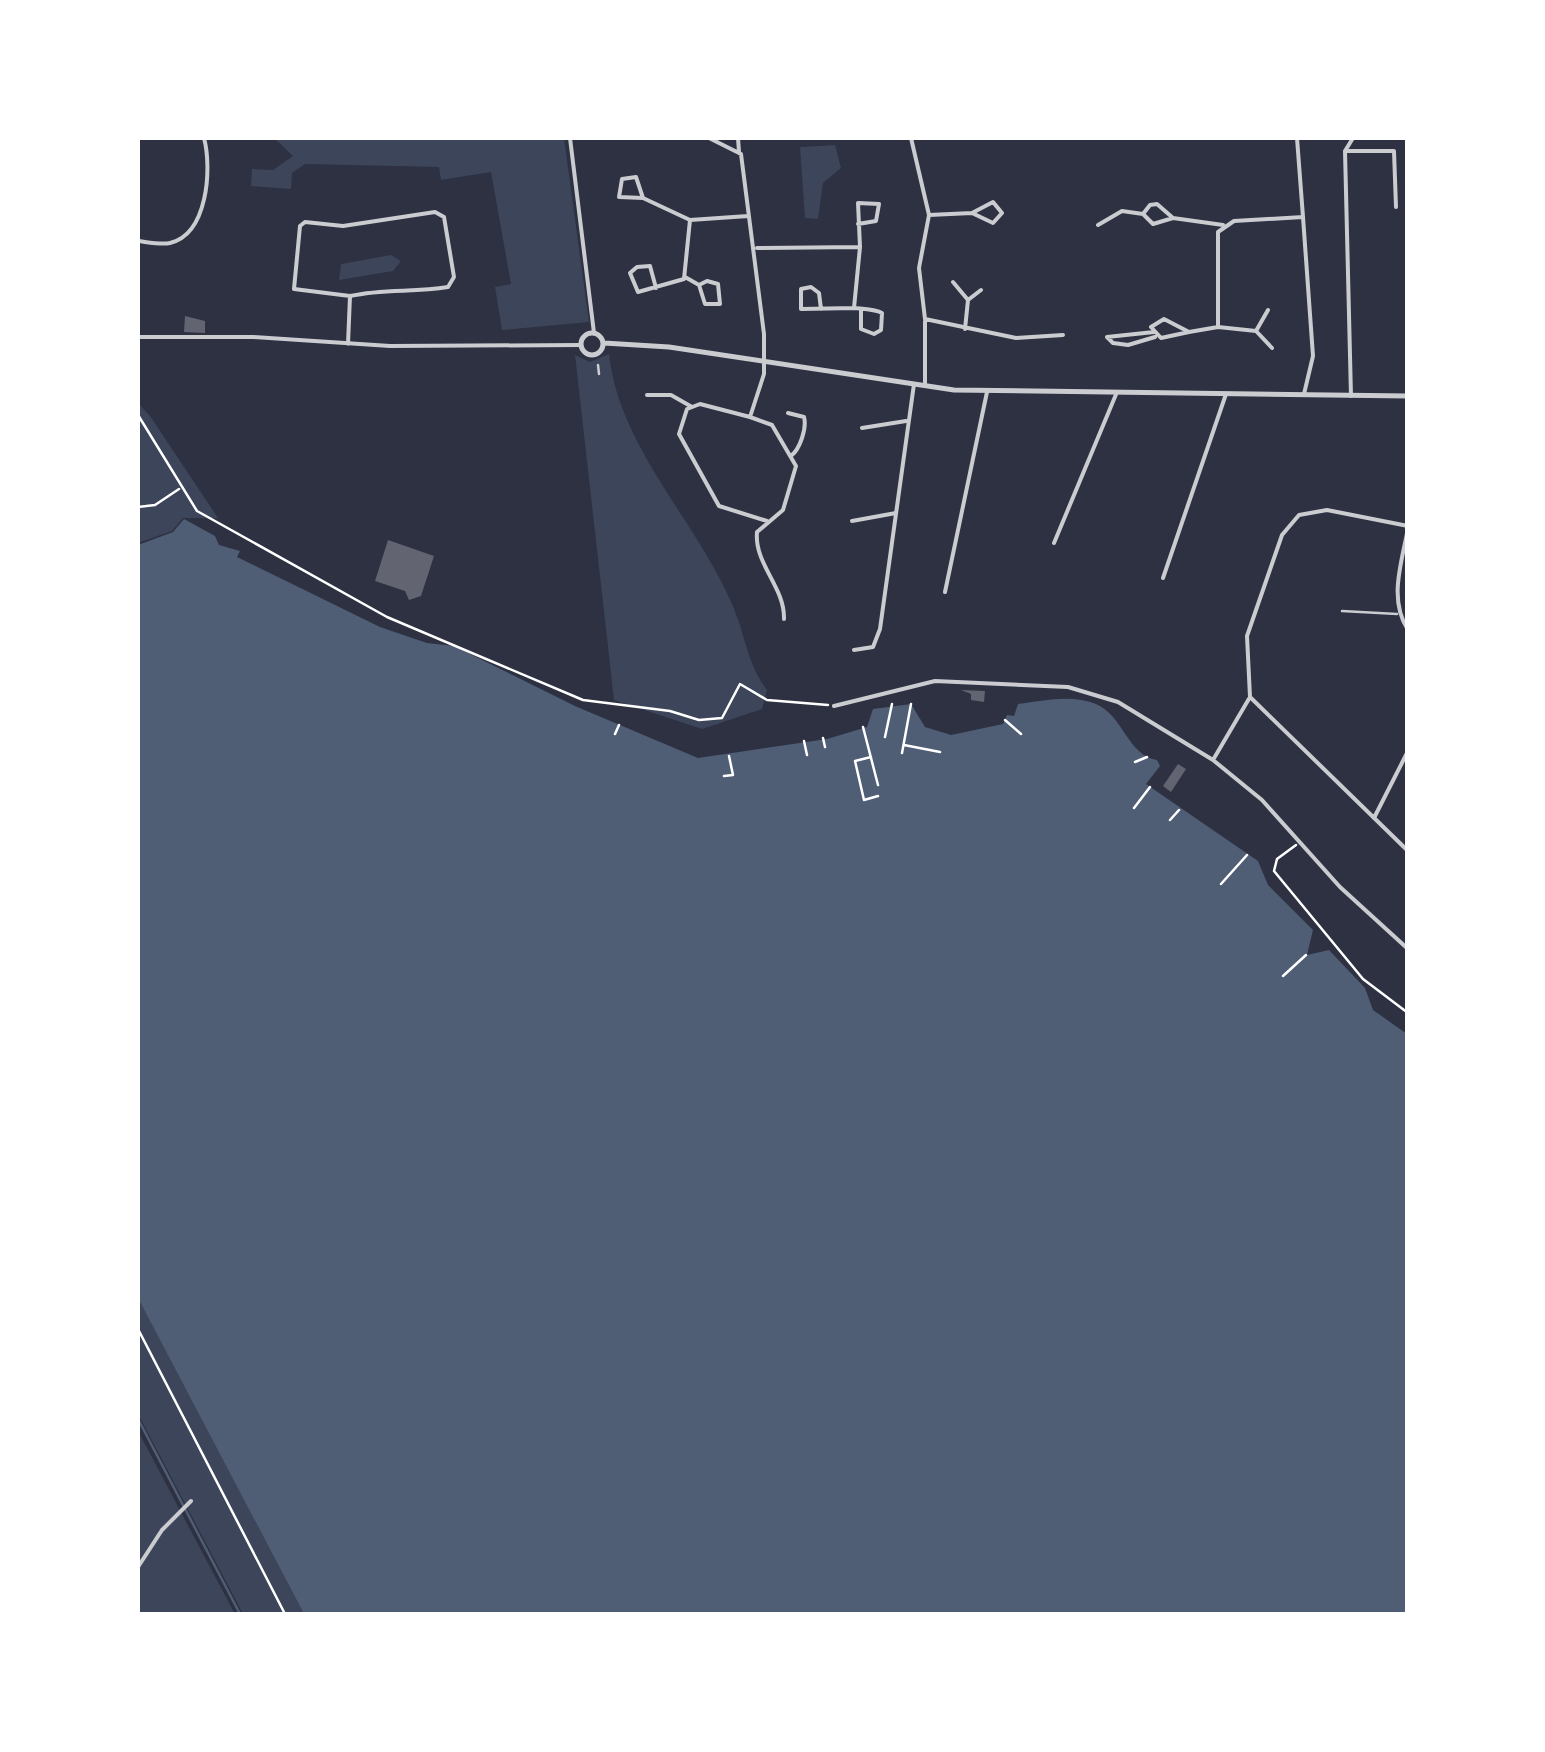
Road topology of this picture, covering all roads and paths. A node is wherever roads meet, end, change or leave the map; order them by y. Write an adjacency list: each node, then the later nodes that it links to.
1 (204, 138): 23 (street)
2 (570, 138): 42 (street)
3 (709, 138): 8 (street)
4 (738, 138): 10 (street)
5 (911, 138): 15 (street)
6 (1298, 138): 17 (street)
7 (1353, 138): 9 (street)
8 (718, 139): 10 (street)
9 (1344, 151): 12 (street); 60 (street)
10 (738, 152): 16 (street)
11 (642, 198): 11 (street); 19 (street)
12 (1396, 207)
13 (972, 213): 13 (street); 15 (street)
14 (1143, 214): 18 (street); 18 (street); 22 (street)
15 (930, 215): 37 (street)
16 (749, 216): 19 (street); 25 (street)
17 (1302, 217): 21 (street); 58 (street)
18 (1173, 218): 21 (street)
19 (690, 220): 26 (street)
20 (858, 224): 20 (street); 24 (street)
21 (1223, 225): 38 (street)
22 (1098, 226)
23 (138, 241)
24 (860, 247): 25 (street); 34 (street)
25 (756, 248): 50 (street)
26 (686, 277): 28 (street); 29 (street)
27 (953, 282): 32 (street)
28 (699, 285): 28 (street)
29 (656, 288): 29 (street)
30 (981, 290): 32 (street)
31 (350, 296): 31 (street); 47 (street)
32 (968, 300): 39 (street)
33 (820, 308): 33 (street); 34 (street)
34 (854, 308): 35 (street)
35 (862, 309): 35 (street)
36 (1268, 310): 40 (street)
37 (925, 319): 39 (street); 54 (street)
38 (1218, 328): 40 (street); 41 (street)
39 (966, 329): 43 (street)
40 (1256, 330): 49 (street)
41 (1188, 332): 44 (street); 44 (street)
42 (594, 333): 46 (street); 48 (street)
43 (1063, 334)
44 (1155, 334): 44 (street)
45 (138, 337): 47 (street)
46 (604, 343): 48 (street); 50 (street)
47 (348, 344): 48 (street)
48 (581, 344)
49 (1272, 348)
50 (764, 361): 53 (street); 65 (street)
51 (598, 365): 52 (street)
52 (600, 374)
53 (914, 384): 54 (street); 66 (street)
54 (925, 386): 55 (street)
55 (987, 390): 56 (street); 77 (street)
56 (1118, 392): 57 (street); 75 (street)
57 (1226, 394): 58 (street); 76 (street)
58 (1304, 394): 60 (street)
59 (647, 395): 62 (street)
60 (1351, 396): 61 (street)
61 (1408, 396)
62 (692, 407): 65 (street); 72 (street)
63 (788, 413): 68 (street)
64 (138, 415): 69 (path)
65 (750, 417): 68 (street)
66 (908, 422): 67 (street); 71 (street)
67 (862, 428)
68 (790, 456): 72 (street)
69 (181, 488): 70 (path); 86 (path)
70 (138, 506)
71 (896, 513): 73 (street); 82 (street)
72 (767, 520): 80 (street)
73 (852, 521)
74 (1408, 527): 79 (street); 83 (street)
75 (1054, 542)
76 (1163, 578)
77 (944, 592)
78 (1342, 610): 79 (street)
79 (1397, 614): 81 (street)
80 (784, 619)
81 (1408, 630)
82 (854, 650)
83 (1250, 697): 104 (street); 112 (street)
84 (892, 704): 92 (path)
85 (911, 704): 95 (path)
86 (834, 706): 104 (street)
87 (1005, 720): 91 (path)
88 (619, 724): 90 (path)
89 (862, 727): 102 (path)
90 (615, 734)
91 (1022, 734)
92 (885, 737)
93 (823, 738): 96 (path)
94 (804, 741): 100 (path)
95 (904, 745): 98 (path); 99 (path)
96 (825, 747)
97 (1408, 751): 112 (street)
98 (940, 752)
99 (902, 754)
100 (807, 755)
101 (729, 756): 106 (path)
102 (871, 757): 107 (path); 109 (path)
103 (1147, 757): 105 (path)
104 (1213, 760): 114 (street)
105 (1135, 762)
106 (724, 776)
107 (878, 785)
108 (1150, 786): 110 (path)
109 (878, 796)
110 (1134, 808)
111 (1179, 810): 113 (path)
112 (1374, 818): 115 (street)
113 (1170, 820)
114 (1302, 840): 119 (street); 122 (path)
115 (1408, 851)
116 (1247, 855): 117 (path)
117 (1220, 884)
118 (1408, 940): 119 (street)
119 (1406, 948)
120 (1306, 955): 121 (path)
121 (1283, 976)
122 (1408, 1013)
123 (138, 1329): 126 (path)
124 (190, 1501): 125 (street)
125 (138, 1567)
126 (286, 1614)

